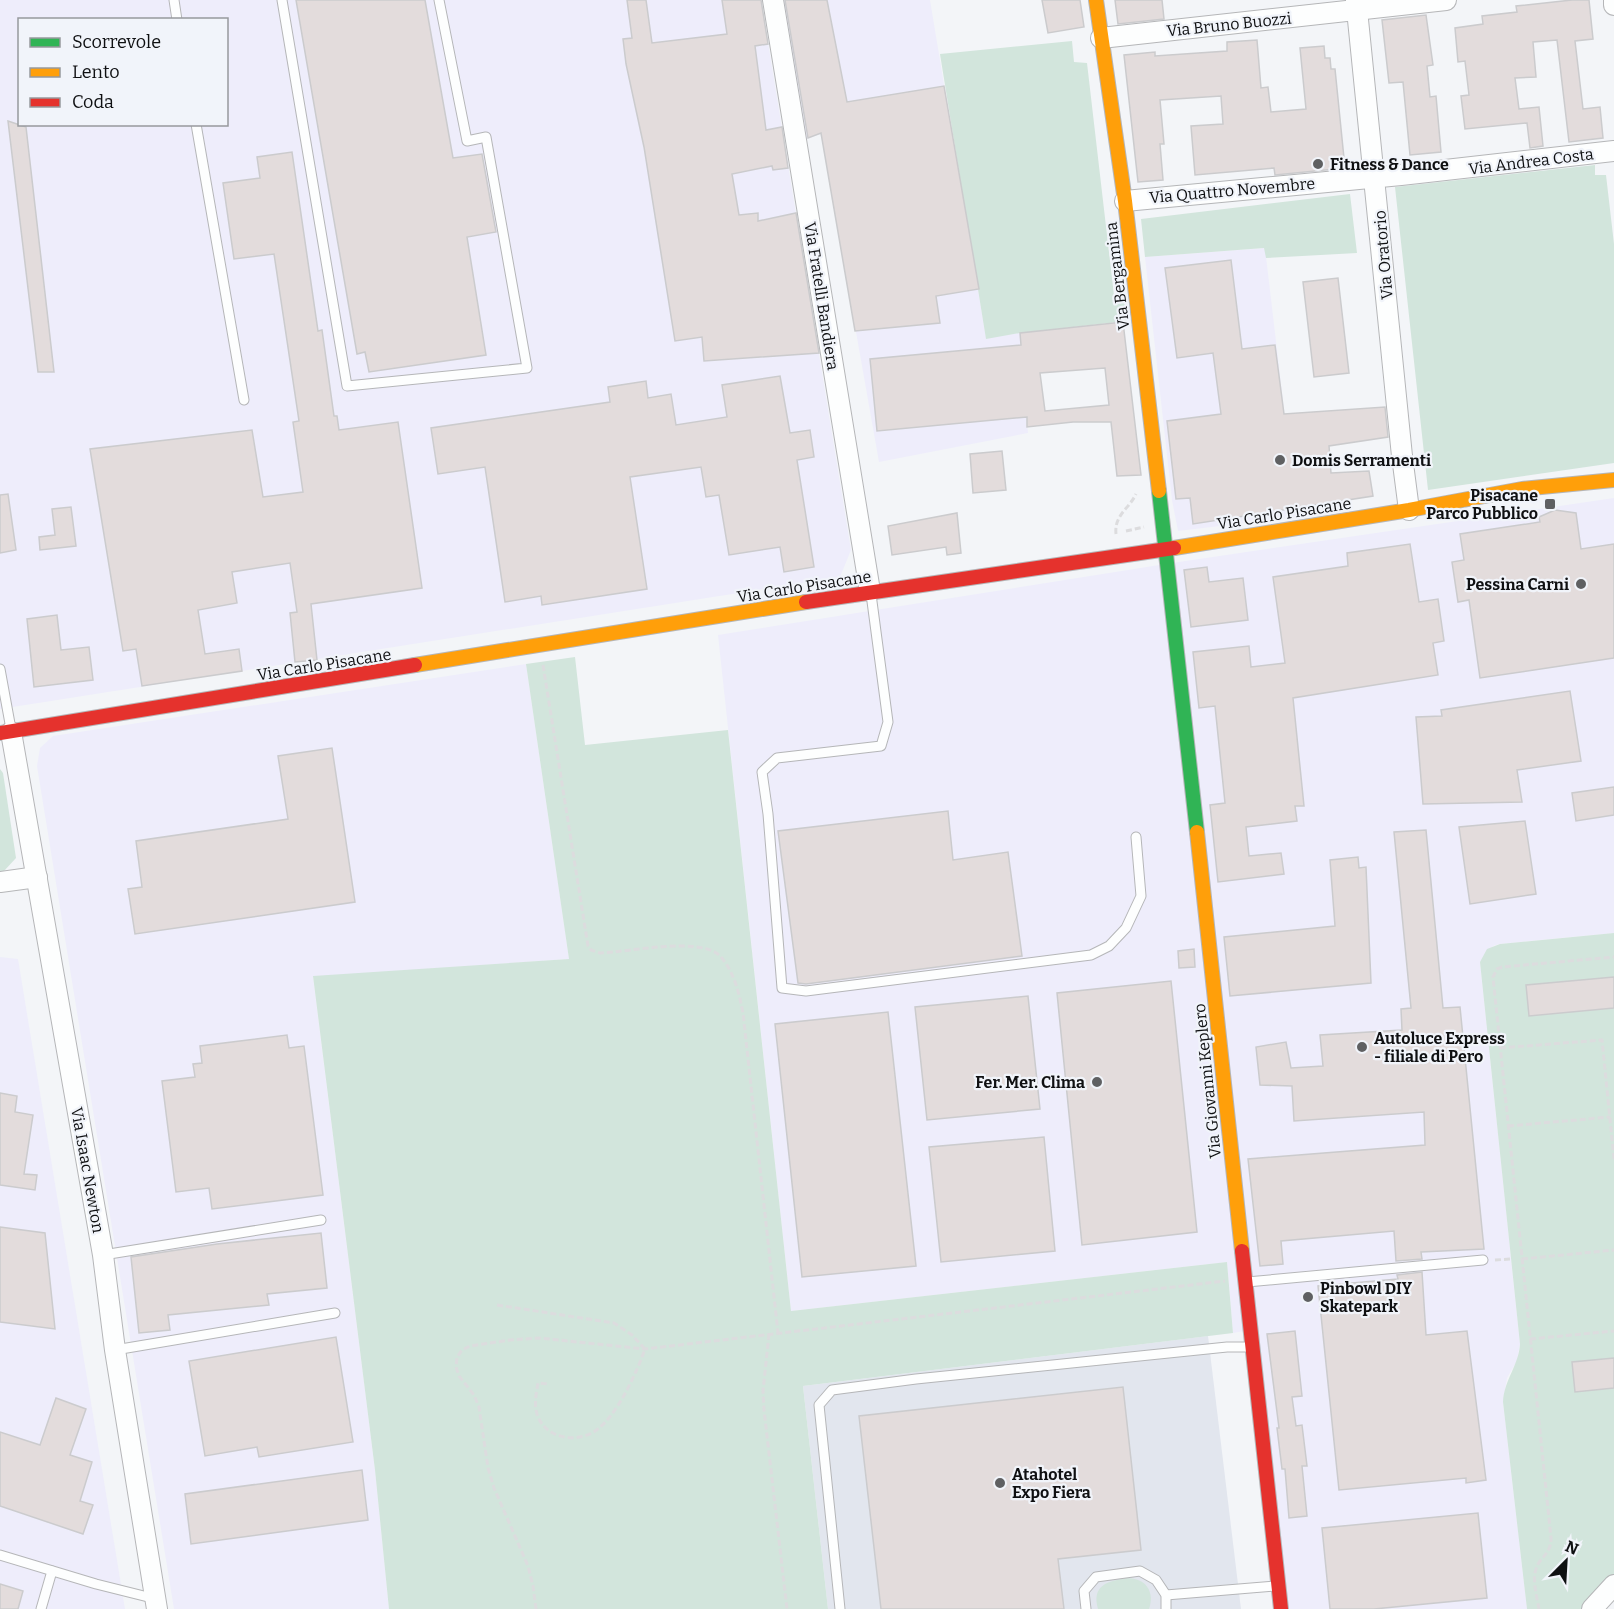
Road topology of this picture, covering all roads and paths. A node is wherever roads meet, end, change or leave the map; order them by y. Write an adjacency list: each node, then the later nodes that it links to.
1 (174, 0): 10 (lane)
2 (282, 0): 3 (lane)
3 (439, 0)
4 (773, 0): 20 (street, Via Fratelli Bandiera)
5 (1096, 0): 11 (street, Via Bergamina)
6 (1446, 0): 8 (street, Via Bruno Buozzi)
7 (1614, 0): 9 (street)
8 (1357, 5): 11 (street, Via Bruno Buozzi); 14 (street, Via Oratorio)
9 (1614, 5)
10 (177, 18)
11 (1101, 38): 15 (street, Via Bergamina)
12 (196, 126): 16 (lane)
13 (1614, 151): 14 (street, Via Andrea Costa)
14 (1375, 177): 15 (street, Via Quattro Novembre); 18 (street, Via Oratorio)
15 (1125, 201): 19 (street, Via Bergamina)
16 (244, 400)
17 (1614, 480): 18 (street, Via Carlo Pisacane)
18 (1409, 510): 19 (street, Via Carlo Pisacane)
19 (1166, 549): 20 (street, Via Carlo Pisacane); 37 (street, Via Giovanni Keplero)
20 (870, 591): 21 (street, Via Carlo Pisacane); 24 (lane)
21 (541, 645): 23 (street, Via Carlo Pisacane); 41 (path)
22 (0, 669): 23 (lane)
23 (6, 733): 25 (street, Via Isaac Newton)
24 (1136, 837)
25 (37, 877): 26 (street); 34 (street, Via Isaac Newton)
26 (0, 882)
27 (1614, 957): 28 (path)
28 (1500, 1048): 29 (path); 30 (path)
29 (1610, 1117): 30 (path); 31 (path)
30 (1508, 1126): 35 (path)
31 (1614, 1159)
32 (321, 1220): 34 (lane)
33 (1614, 1250): 35 (path)
34 (103, 1255): 46 (street, Via Isaac Newton)
35 (1522, 1259): 43 (path)
36 (1483, 1260): 37 (lane)
37 (1244, 1279): 41 (path); 44 (street, Via Giovanni Keplero)
38 (497, 1305): 45 (path)
39 (335, 1313): 46 (lane)
40 (1614, 1331): 43 (path)
41 (778, 1333): 42 (path)
42 (769, 1334): 45 (path); 56 (path)
43 (1530, 1339): 61 (path)
44 (1252, 1347): 51 (street, Via Giovanni Keplero); 57 (lane)
45 (645, 1349): 47 (path); 55 (path)
46 (115, 1350): 53 (street, Via Isaac Newton)
47 (548, 1384)
48 (0, 1555): 49 (lane)
49 (52, 1571): 53 (lane); 54 (lane)
50 (1614, 1585): 62 (street)
51 (1278, 1586): 52 (lane); 60 (street, Via Giovanni Keplero)
52 (1166, 1595): 58 (lane); 59 (lane)
53 (156, 1604)
54 (41, 1609)
55 (536, 1609)
56 (787, 1609)
57 (840, 1609)
58 (1086, 1609)
59 (1166, 1609)
60 (1281, 1609)
61 (1539, 1609)
62 (1592, 1609)

